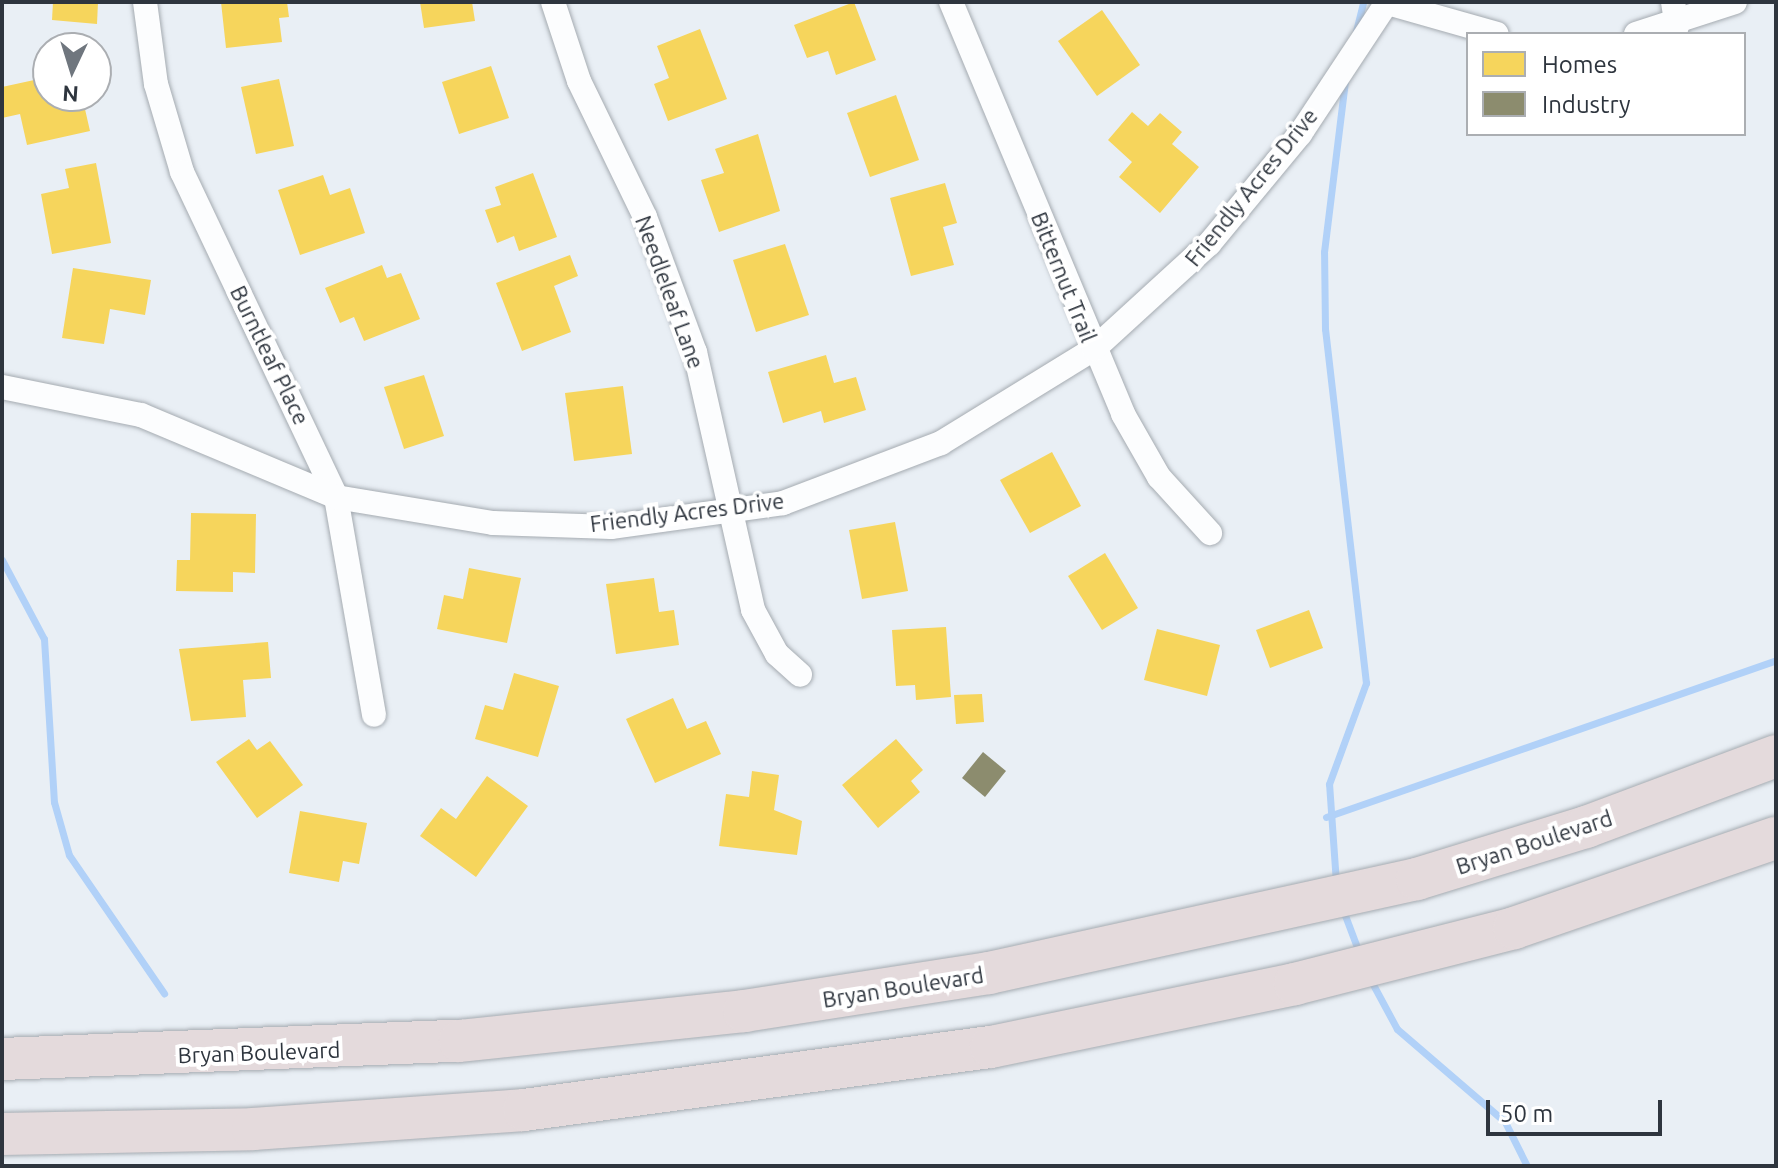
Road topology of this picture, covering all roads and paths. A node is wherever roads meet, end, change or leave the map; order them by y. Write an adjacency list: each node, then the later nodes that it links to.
1 (145, 2): 12 (street, Burntleaf Place)
2 (553, 2): 13 (street, Needleleaf Lane)
3 (951, 2): 10 (street, Bitternut Trail)
4 (1673, 2): 7 (street)
5 (1735, 2): 7 (street)
6 (1385, 3): 8 (street); 10 (street, Friendly Acres Drive)
7 (1677, 27): 9 (street)
8 (1490, 32)
9 (1648, 32)
10 (1094, 349): 13 (street, Friendly Acres Drive); 14 (street, Bitternut Trail)
11 (2, 387): 12 (street, Friendly Acres Drive)
12 (336, 497): 13 (street, Friendly Acres Drive); 16 (street, Burntleaf Place)
13 (729, 511): 15 (street, Needleleaf Lane)
14 (1210, 533)
15 (800, 675)
16 (374, 715)
17 (1776, 756): 19 (highway, Bryan Boulevard)
18 (1776, 838): 20 (highway)
19 (2, 1059)
20 (2, 1134)

